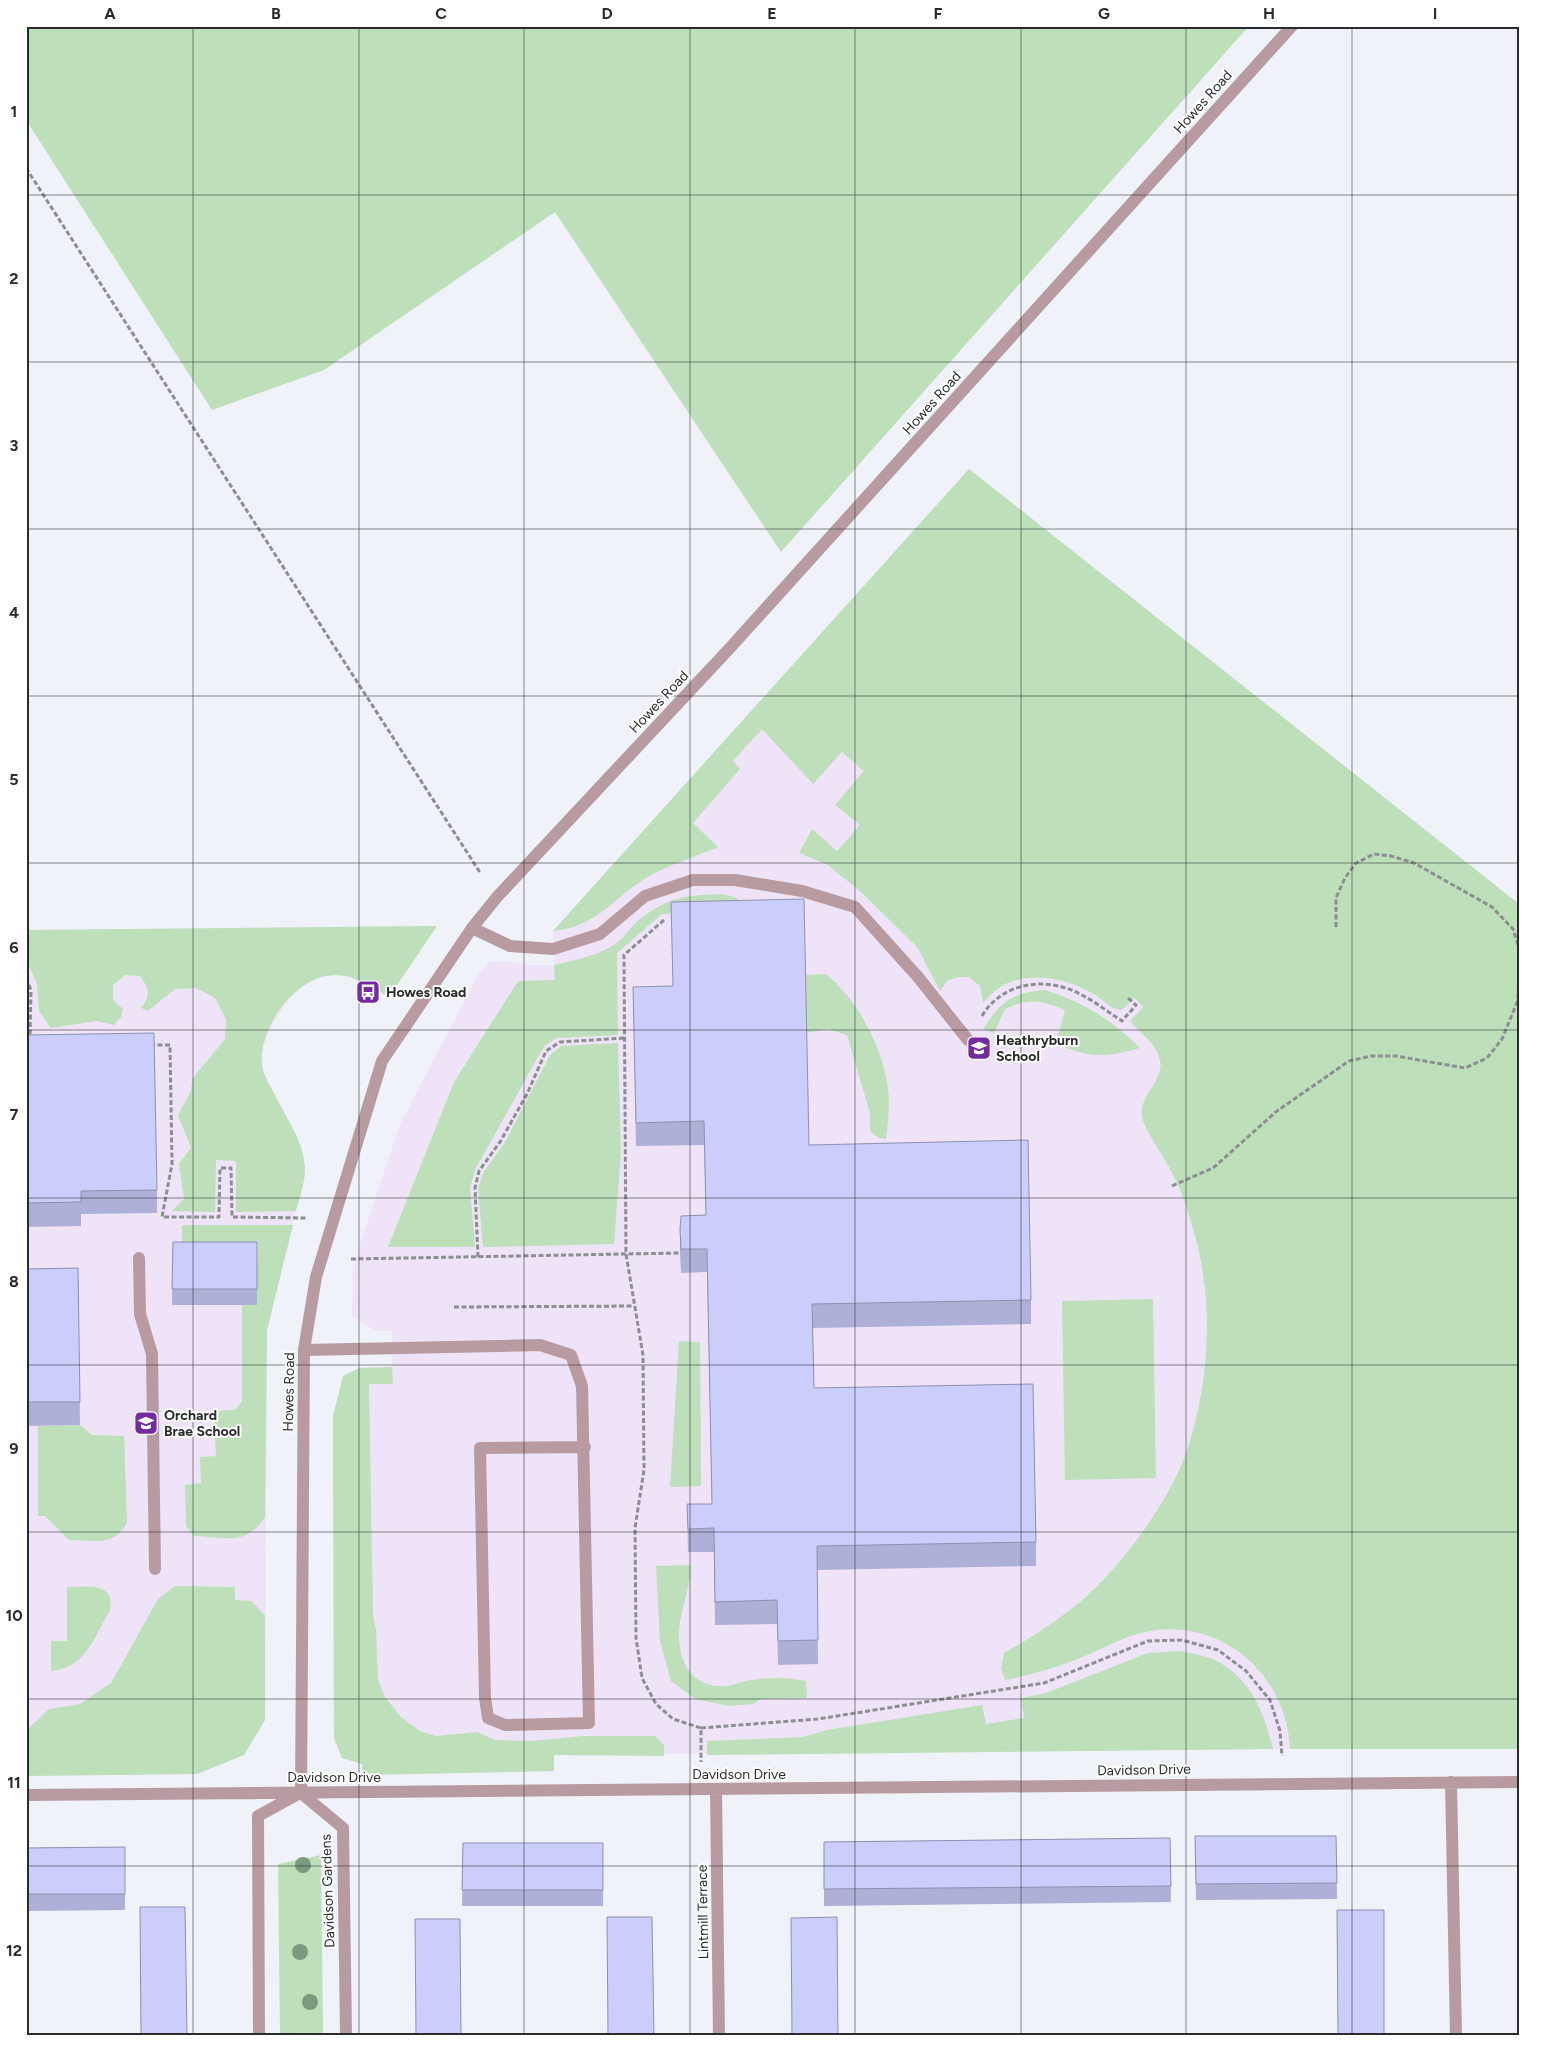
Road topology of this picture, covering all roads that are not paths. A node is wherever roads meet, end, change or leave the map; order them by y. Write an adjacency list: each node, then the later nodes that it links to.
1 (1292, 26): 2 (street, Howes Road)
2 (472, 928): 3 (street); 5 (street, Howes Road)
3 (968, 1040)
4 (139, 1258): 7 (street)
5 (304, 1350): 6 (street); 11 (street, Howes Road)
6 (585, 1447): 6 (street)
7 (155, 1569)
8 (1452, 1782): 9 (street, Davidson Drive); 10 (street, Davidson Drive); 16 (street)
9 (1519, 1782)
10 (716, 1790): 11 (street, Davidson Drive); 15 (street, Lintmill Terrace)
11 (300, 1792): 12 (street, Davidson Drive); 13 (street); 14 (street, Davidson Gardens)
12 (26, 1796)
13 (259, 2035)
14 (346, 2035)
15 (719, 2035)
16 (1456, 2035)

